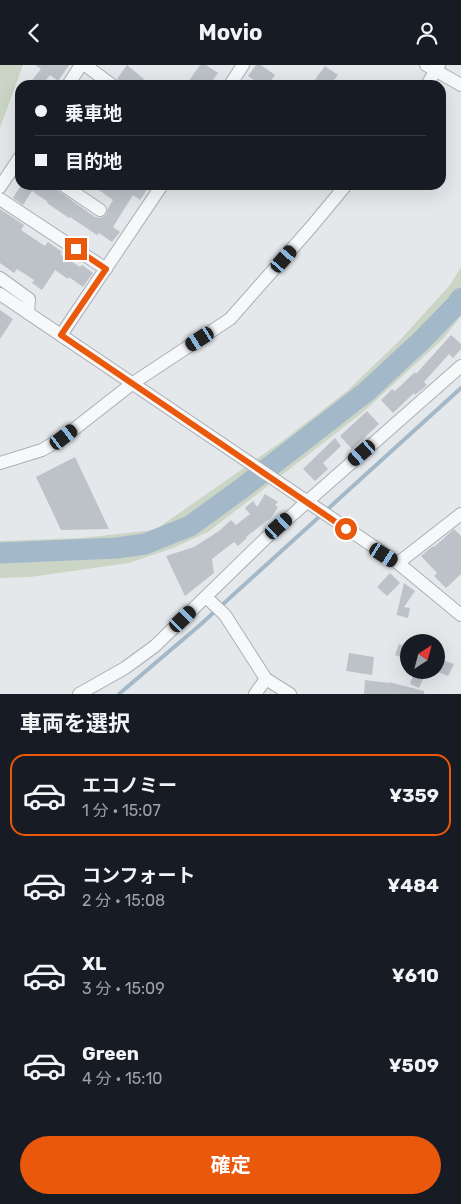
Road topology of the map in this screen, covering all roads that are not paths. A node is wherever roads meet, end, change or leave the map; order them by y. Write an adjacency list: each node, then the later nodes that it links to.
1 (83, 65): 4 (street); 5 (street)
2 (243, 65): 6 (street)
3 (434, 67): 7 (street); 8 (street)
4 (72, 80)
5 (105, 80)
6 (233, 80)
7 (429, 80)
8 (461, 85)
9 (15, 164): 10 (street)
10 (0, 187)
11 (70, 190): 15 (street)
12 (159, 190): 16 (street)
13 (342, 190): 22 (street)
14 (0, 199): 16 (street)
15 (100, 210)
16 (106, 269): 20 (street)
17 (0, 278): 19 (street)
18 (0, 295): 19 (street)
19 (28, 313): 20 (street)
20 (61, 335): 22 (street)
21 (461, 365): 24 (street)
22 (133, 383): 23 (street); 24 (street)
23 (0, 463)
24 (306, 502): 26 (street); 27 (street)
25 (461, 514): 26 (street)
26 (398, 563): 28 (street)
27 (206, 597): 29 (street); 30 (street)
28 (461, 615)
29 (266, 679): 31 (street); 32 (street)
30 (79, 694)
31 (255, 694)
32 (290, 694)

